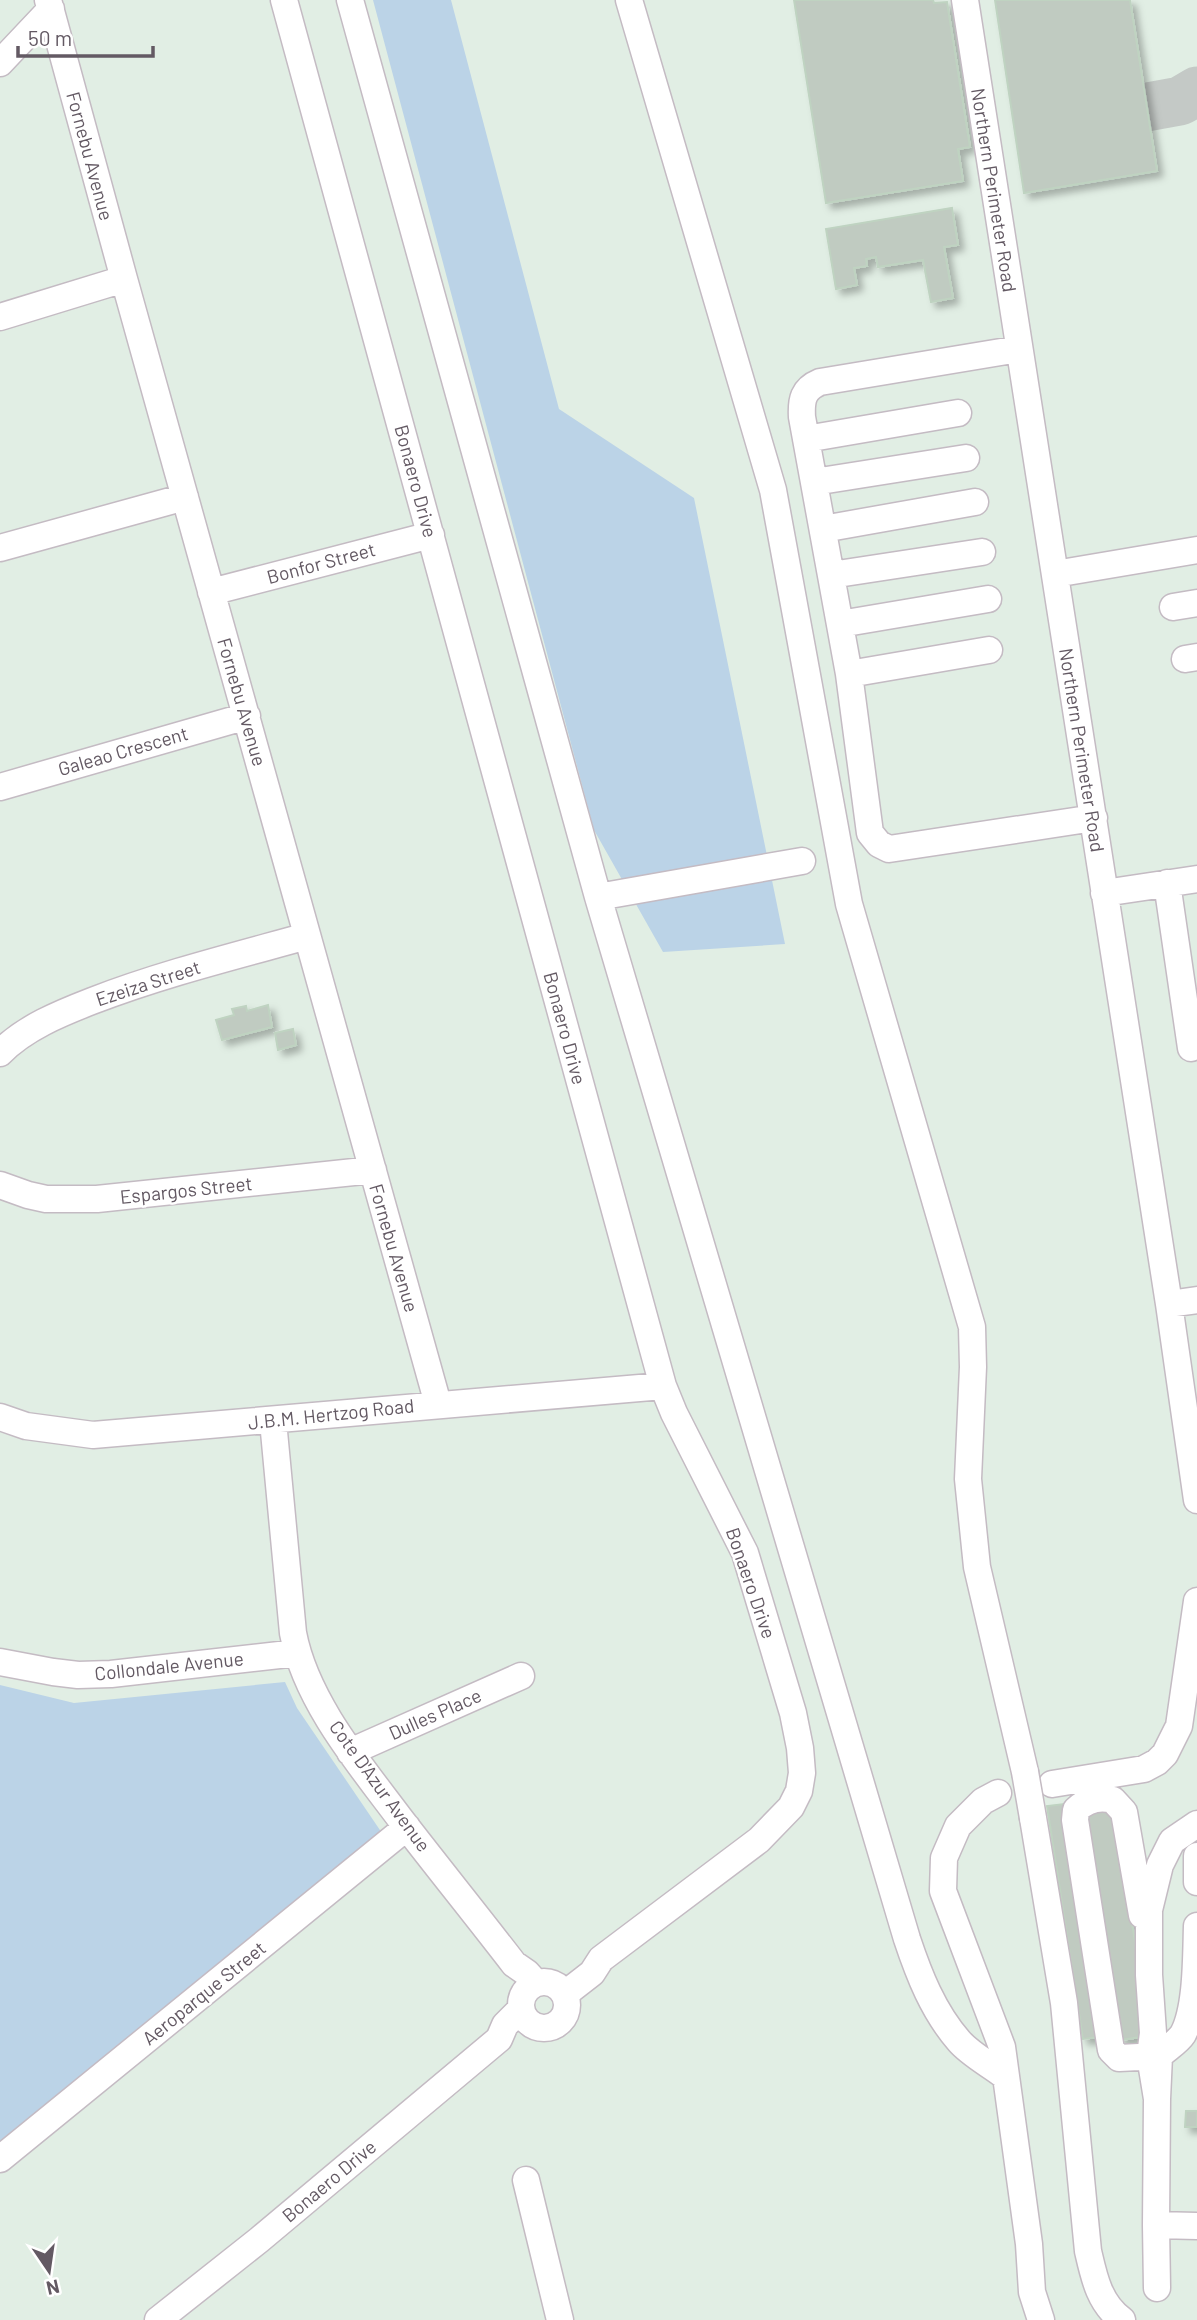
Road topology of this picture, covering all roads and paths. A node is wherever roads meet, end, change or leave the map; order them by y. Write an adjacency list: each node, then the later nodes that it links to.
1 (285, 0): 17 (street, Bonaero Drive)
2 (350, 0): 35 (street)
3 (629, 0): 73 (street, bridge)
4 (965, 0): 9 (street, Northern Perimeter Road)
5 (50, 4): 6 (street); 7 (street, Fornebu Avenue)
6 (0, 63)
7 (124, 279): 8 (street); 14 (street, Fornebu Avenue)
8 (0, 317)
9 (1019, 349): 11 (street); 21 (street, Northern Perimeter Road)
10 (958, 413): 11 (street)
11 (806, 439): 13 (street)
12 (967, 458): 13 (street)
13 (814, 482): 16 (street)
14 (185, 497): 18 (street); 23 (street, Fornebu Avenue)
15 (975, 502): 16 (street)
16 (823, 528): 22 (street)
17 (431, 535): 23 (street, Bonfor Street); 43 (street, Bonaero Drive)
18 (0, 548)
19 (1197, 550): 21 (street)
20 (982, 552): 22 (street)
21 (1055, 574): 30 (street, Northern Perimeter Road)
22 (831, 575): 25 (street)
23 (211, 592): 28 (street, Fornebu Avenue)
24 (988, 600): 25 (street)
25 (840, 624): 27 (street)
26 (989, 650): 27 (street)
27 (849, 674): 30 (street)
28 (247, 716): 29 (street, Galeao Crescent); 36 (street, Fornebu Avenue)
29 (0, 787)
30 (1094, 818): 34 (street, Northern Perimeter Road)
31 (802, 861): 35 (street)
32 (1197, 879): 33 (street)
33 (1167, 883): 34 (street); 37 (street)
34 (1104, 893): 42 (street, Northern Perimeter Road)
35 (598, 897): 64 (street)
36 (307, 936): 38 (street, Ezeiza Street); 39 (street, Fornebu Avenue)
37 (1191, 1048)
38 (0, 1053)
39 (373, 1170): 40 (street, Espargos Street); 44 (street, Fornebu Avenue)
40 (0, 1185)
41 (1197, 1300): 42 (street)
42 (1169, 1304): 47 (street, Northern Perimeter Road)
43 (663, 1385): 44 (street, J.B.M. Hertzog Road); 62 (street, Bonaero Drive)
44 (438, 1404): 46 (street, J.B.M. Hertzog Road)
45 (0, 1417): 46 (street, J.B.M. Hertzog Road)
46 (273, 1421): 49 (street, Cote D'Azur Avenue)
47 (1197, 1500)
48 (1197, 1601): 52 (street)
49 (297, 1653): 50 (street, Collondale Avenue); 53 (street, Cote D'Azur Avenue)
50 (0, 1662)
51 (521, 1676): 53 (street, Dulles Place)
52 (1190, 1696): 54 (street)
53 (350, 1752): 57 (street, Cote D'Azur Avenue)
54 (1052, 1784)
55 (998, 1793): 64 (street)
56 (1197, 1824): 61 (street)
57 (407, 1827): 62 (street, Cote D'Azur Avenue); 65 (street, Aeroparque Street)
58 (1197, 1856): 59 (street)
59 (1197, 1882)
60 (1197, 1926): 63 (street)
61 (1148, 1934): 63 (street); 63 (street)
62 (539, 1998): 70 (street, Bonaero Drive)
63 (1154, 2056): 67 (street)
64 (1006, 2077): 72 (street)
65 (0, 2159)
66 (526, 2180): 71 (street)
67 (1156, 2225): 68 (street); 69 (street)
68 (1197, 2226)
69 (1157, 2288)
70 (158, 2320)
71 (560, 2320)
72 (1041, 2320)
73 (1122, 2320)

